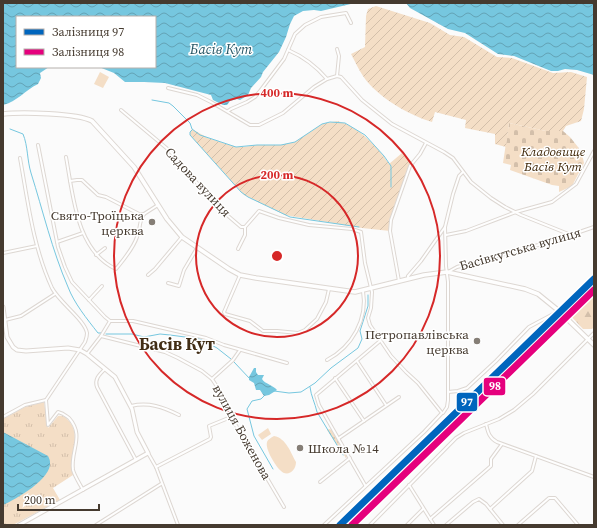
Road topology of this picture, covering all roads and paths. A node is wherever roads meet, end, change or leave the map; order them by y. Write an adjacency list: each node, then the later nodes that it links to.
1 (350, 23): 3 (street)
2 (337, 49): 4 (street)
3 (288, 50): 5 (street); 8 (street)
4 (337, 76): 5 (street); 10 (street)
5 (327, 78): 8 (street)
6 (168, 88): 8 (street)
7 (121, 110): 20 (street, Садова вулиця)
8 (228, 112)
9 (3, 114): 17 (main road, Басівкутська вулиця)
10 (426, 143): 15 (street); 38 (street)
11 (38, 145): 27 (street)
12 (594, 151): 18 (street)
13 (66, 157): 16 (street)
14 (20, 158): 28 (street)
15 (463, 172): 18 (street); 21 (street)
16 (70, 181): 19 (street); 23 (street)
17 (158, 205): 19 (street); 26 (main road, Басівкутська вулиця)
18 (516, 212): 24 (street); 25 (street)
19 (144, 214): 33 (street)
20 (245, 227): 31 (street); 42 (street)
21 (445, 227): 24 (street); 37 (street)
22 (594, 227): 25 (street, Басівкутська вулиця)
23 (83, 233): 27 (street); 33 (street)
24 (446, 235): 34 (street)
25 (571, 235): 34 (street, Басівкутська вулиця)
26 (182, 237): 30 (main road, Басівкутська вулиця); 35 (street)
27 (57, 242): 45 (street)
28 (37, 246): 32 (street); 44 (street)
29 (105, 248): 33 (street)
30 (197, 248): 36 (main road, Басівкутська вулиця); 39 (street)
31 (238, 249)
32 (3, 253)
33 (96, 255)
34 (447, 272): 37 (main road, Басівкутська вулиця); 47 (main road, Басівкутська вулиця); 64 (street)
35 (148, 275)
36 (240, 275): 41 (main road, Басівкутська вулиця); 41 (street)
37 (408, 279): 38 (main road, Басівкутська вулиця)
38 (399, 281): 42 (main road, Басівкутська вулиця)
39 (168, 283)
40 (102, 286): 45 (street)
41 (329, 289): 43 (main road, Басівкутська вулиця)
42 (371, 289): 43 (main road, Басівкутська вулиця); 53 (street)
43 (363, 291): 58 (street)
44 (55, 294): 48 (street); 55 (street)
45 (89, 300): 49 (street)
46 (3, 307): 48 (street)
47 (560, 311): 52 (main road, Басівкутська вулиця); 64 (street)
48 (4, 320): 55 (street)
49 (110, 321): 51 (street); 56 (street)
50 (594, 333): 52 (street)
51 (101, 336): 57 (street); 63 (street, вулиця Боженова)
52 (588, 339): 54 (main road, Басівкутська вулиця); 74 (street)
53 (380, 341): 59 (street); 69 (street)
54 (594, 345)
55 (80, 350): 57 (street); 66 (street)
56 (240, 350): 60 (street); 63 (street)
57 (87, 354): 61 (street)
58 (327, 360)
59 (356, 361): 62 (street); 67 (street)
60 (287, 363)
61 (105, 369): 68 (street); 80 (street)
62 (336, 378): 73 (street); 75 (street)
63 (212, 379): 72 (street, вулиця Боженова)
64 (448, 392): 69 (street)
65 (399, 397): 67 (street)
66 (46, 400): 71 (street); 87 (street)
67 (386, 405): 73 (street)
68 (131, 406): 70 (street); 77 (street)
69 (442, 413): 85 (street)
70 (179, 415)
71 (3, 417)
72 (231, 417): 81 (street); 88 (street, вулиця Боженова)
73 (364, 421): 75 (street)
74 (486, 424): 76 (street); 86 (street)
75 (339, 439): 79 (street)
76 (502, 444): 78 (street); 91 (street)
77 (148, 453): 80 (street); 81 (street)
78 (536, 456): 82 (street); 90 (street)
79 (350, 458): 83 (street); 85 (street)
80 (136, 460): 87 (street)
81 (156, 467): 84 (street)
82 (594, 477)
83 (320, 482)
84 (161, 484): 93 (street); 94 (street)
85 (366, 485): 95 (street)
86 (409, 485): 89 (street); 96 (street)
87 (83, 490): 92 (street)
88 (284, 507)
89 (423, 509): 91 (street); 97 (street)
90 (490, 509): 99 (street); 100 (street)
91 (430, 519): 98 (street)
92 (19, 525)
93 (96, 525)
94 (178, 525)
95 (324, 525)
96 (370, 525)
97 (407, 525)
98 (434, 525)
99 (446, 525)
100 (503, 525)
101 (518, 525): 102 (street)
102 (578, 525)

